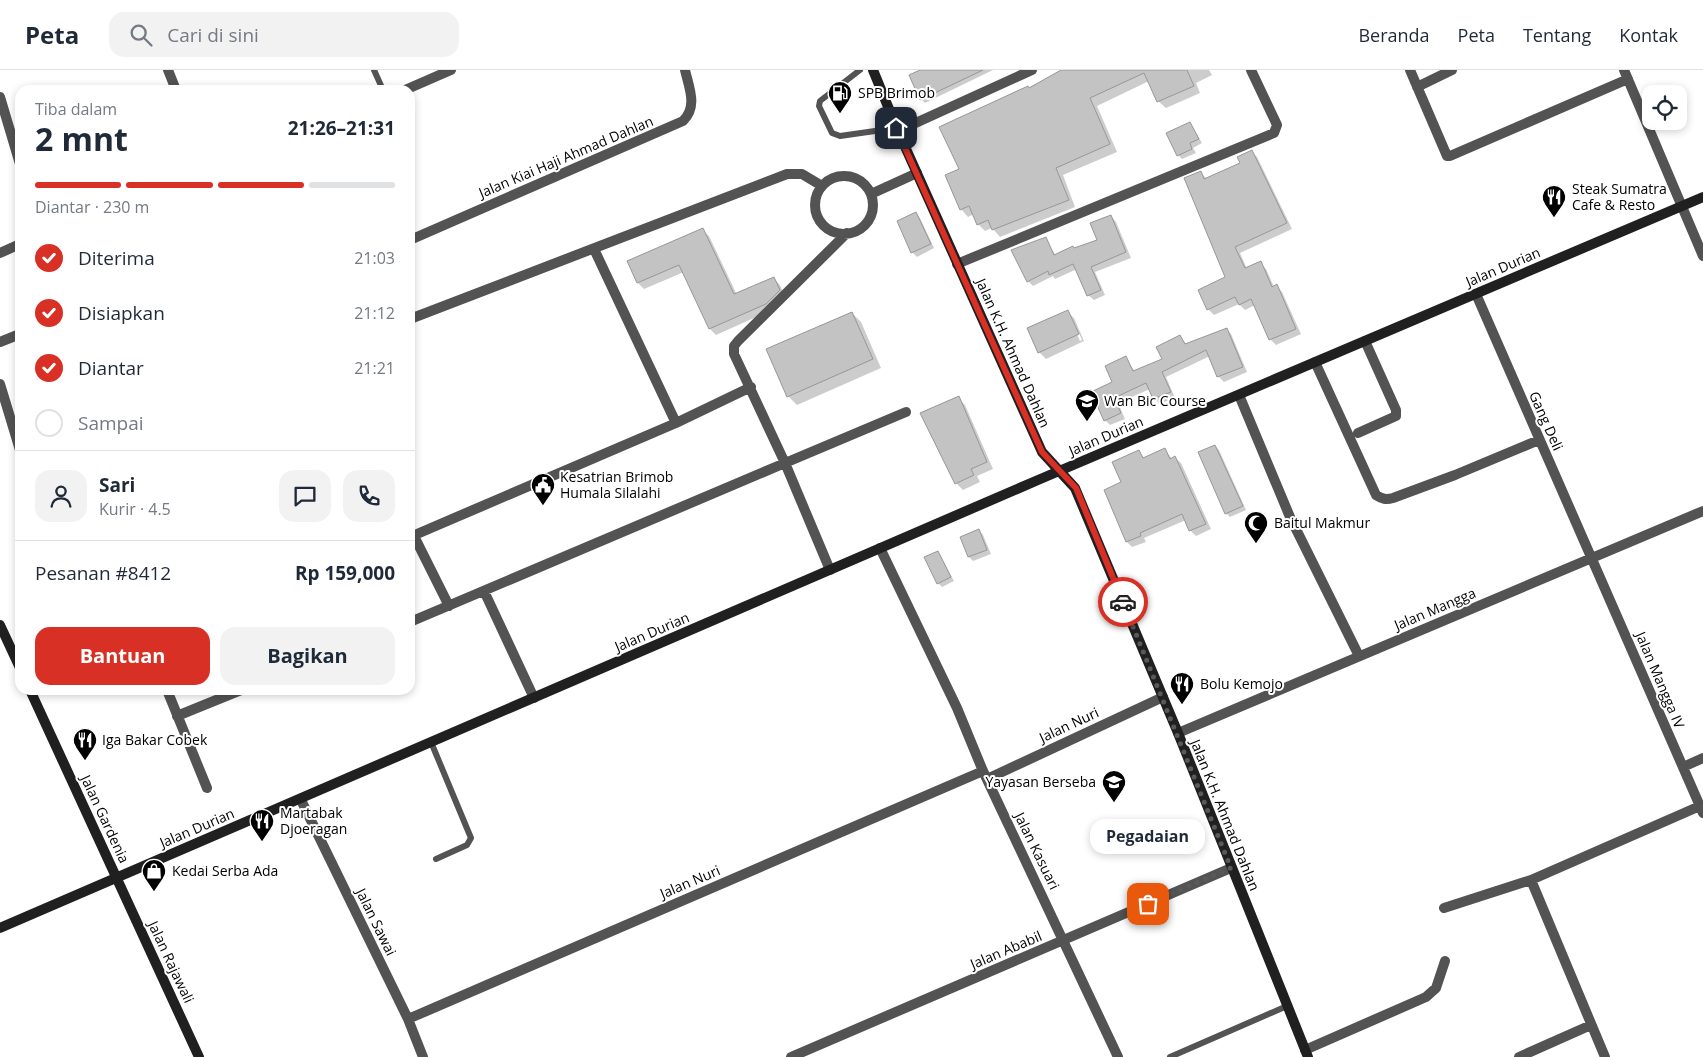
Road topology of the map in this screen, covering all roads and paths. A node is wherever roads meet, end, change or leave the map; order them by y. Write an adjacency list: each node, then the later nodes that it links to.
1 (168, 70): 12 (street)
2 (374, 70): 13 (lane)
3 (451, 70): 14 (street)
4 (685, 70): 25 (street, Jalan Kiai Haji Ahmad Dahlan)
5 (860, 70): 17 (lane)
6 (872, 70): 17 (main road, Jalan K.H. Ahmad Dahlan)
7 (1032, 70): 17 (street)
8 (1251, 70): 30 (street)
9 (1410, 70): 15 (street)
10 (1452, 70): 15 (street)
11 (1626, 75): 15 (street); 23 (street)
12 (174, 85)
13 (381, 85)
14 (415, 86)
15 (1417, 87)
16 (0, 97): 18 (street)
17 (897, 129): 19 (main road, Jalan K.H. Ahmad Dahlan)
18 (15, 147)
19 (917, 173): 21 (street); 30 (main road, Jalan K.H. Ahmad Dahlan)
20 (822, 186): 21 (street); 24 (street); 27 (street)
21 (870, 194): 24 (street)
22 (1703, 197): 23 (main road, Jalan Durian)
23 (1682, 206): 29 (street); 31 (main road, Jalan Durian)
24 (847, 234): 38 (street)
25 (415, 238)
26 (15, 246): 28 (street)
27 (594, 249): 32 (street); 41 (street)
28 (0, 253)
29 (1703, 256)
30 (957, 264): 46 (main road, Jalan K.H. Ahmad Dahlan)
31 (1476, 294): 34 (main road, Jalan Durian); 44 (street, Gang Deli)
32 (415, 317)
33 (15, 336): 35 (street)
34 (1365, 341): 36 (main road, Jalan Durian); 42 (street)
35 (0, 342)
36 (1315, 362): 39 (main road, Jalan Durian); 44 (street)
37 (0, 384): 43 (street)
38 (751, 387): 41 (street); 45 (street)
39 (1239, 395): 46 (main road, Jalan Durian); 57 (street)
40 (906, 412): 45 (street)
41 (676, 422): 48 (street)
42 (1358, 433)
43 (15, 434)
44 (1539, 440): 51 (street, Gang Deli)
45 (785, 463): 52 (street); 53 (street)
46 (1059, 471): 50 (main road, Jalan Durian); 62 (main road, Jalan K.H. Ahmad Dahlan)
47 (1703, 511): 51 (street, Jalan Mangga)
48 (415, 535)
49 (415, 542): 54 (street)
50 (880, 548): 52 (main road, Jalan Durian); 69 (street, Jalan Kasuari)
51 (1592, 558): 57 (street, Jalan Mangga); 68 (street, Jalan Mangga IV)
52 (830, 570): 63 (main road, Jalan Durian)
53 (484, 591): 54 (street); 63 (street)
54 (449, 606): 55 (street)
55 (415, 620)
56 (0, 625): 58 (main road)
57 (1359, 656): 65 (street, Jalan Mangga)
58 (15, 657)
59 (32, 695): 75 (main road, Jalan Gardenia)
60 (169, 695): 64 (street)
61 (229, 695): 64 (street)
62 (1163, 697): 65 (main road, Jalan K.H. Ahmad Dahlan); 69 (street, Jalan Nuri)
63 (534, 698): 66 (main road, Jalan Durian)
64 (178, 716): 70 (street)
65 (1178, 733): 74 (main road, Jalan K.H. Ahmad Dahlan)
66 (431, 742): 71 (main road, Jalan Durian); 73 (lane)
67 (1703, 758): 68 (street)
68 (1682, 767): 72 (street, Jalan Mangga IV)
69 (985, 775): 79 (street, Jalan Kasuari); 82 (street, Jalan Nuri)
70 (208, 788)
71 (300, 800): 75 (main road, Jalan Durian); 82 (street, Jalan Sawai)
72 (1701, 810): 76 (street)
73 (436, 858)
74 (1231, 868): 79 (street, Jalan Ababil); 81 (main road, Jalan K.H. Ahmad Dahlan)
75 (117, 878): 78 (main road, Jalan Durian); 85 (main road, Jalan Rajawali)
76 (1530, 880): 77 (street); 83 (street)
77 (1444, 908)
78 (0, 928)
79 (1064, 940): 87 (street, Jalan Ababil); 88 (street, Jalan Kasuari)
80 (1445, 961): 84 (street)
81 (1287, 1006): 84 (main road, Jalan K.H. Ahmad Dahlan); 89 (lane)
82 (408, 1019): 86 (street, Jalan Sawai)
83 (1591, 1025): 90 (street); 91 (street)
84 (1306, 1053)
85 (199, 1057)
86 (423, 1057)
87 (791, 1057)
88 (1118, 1057)
89 (1170, 1057)
90 (1518, 1057)
91 (1605, 1057)

